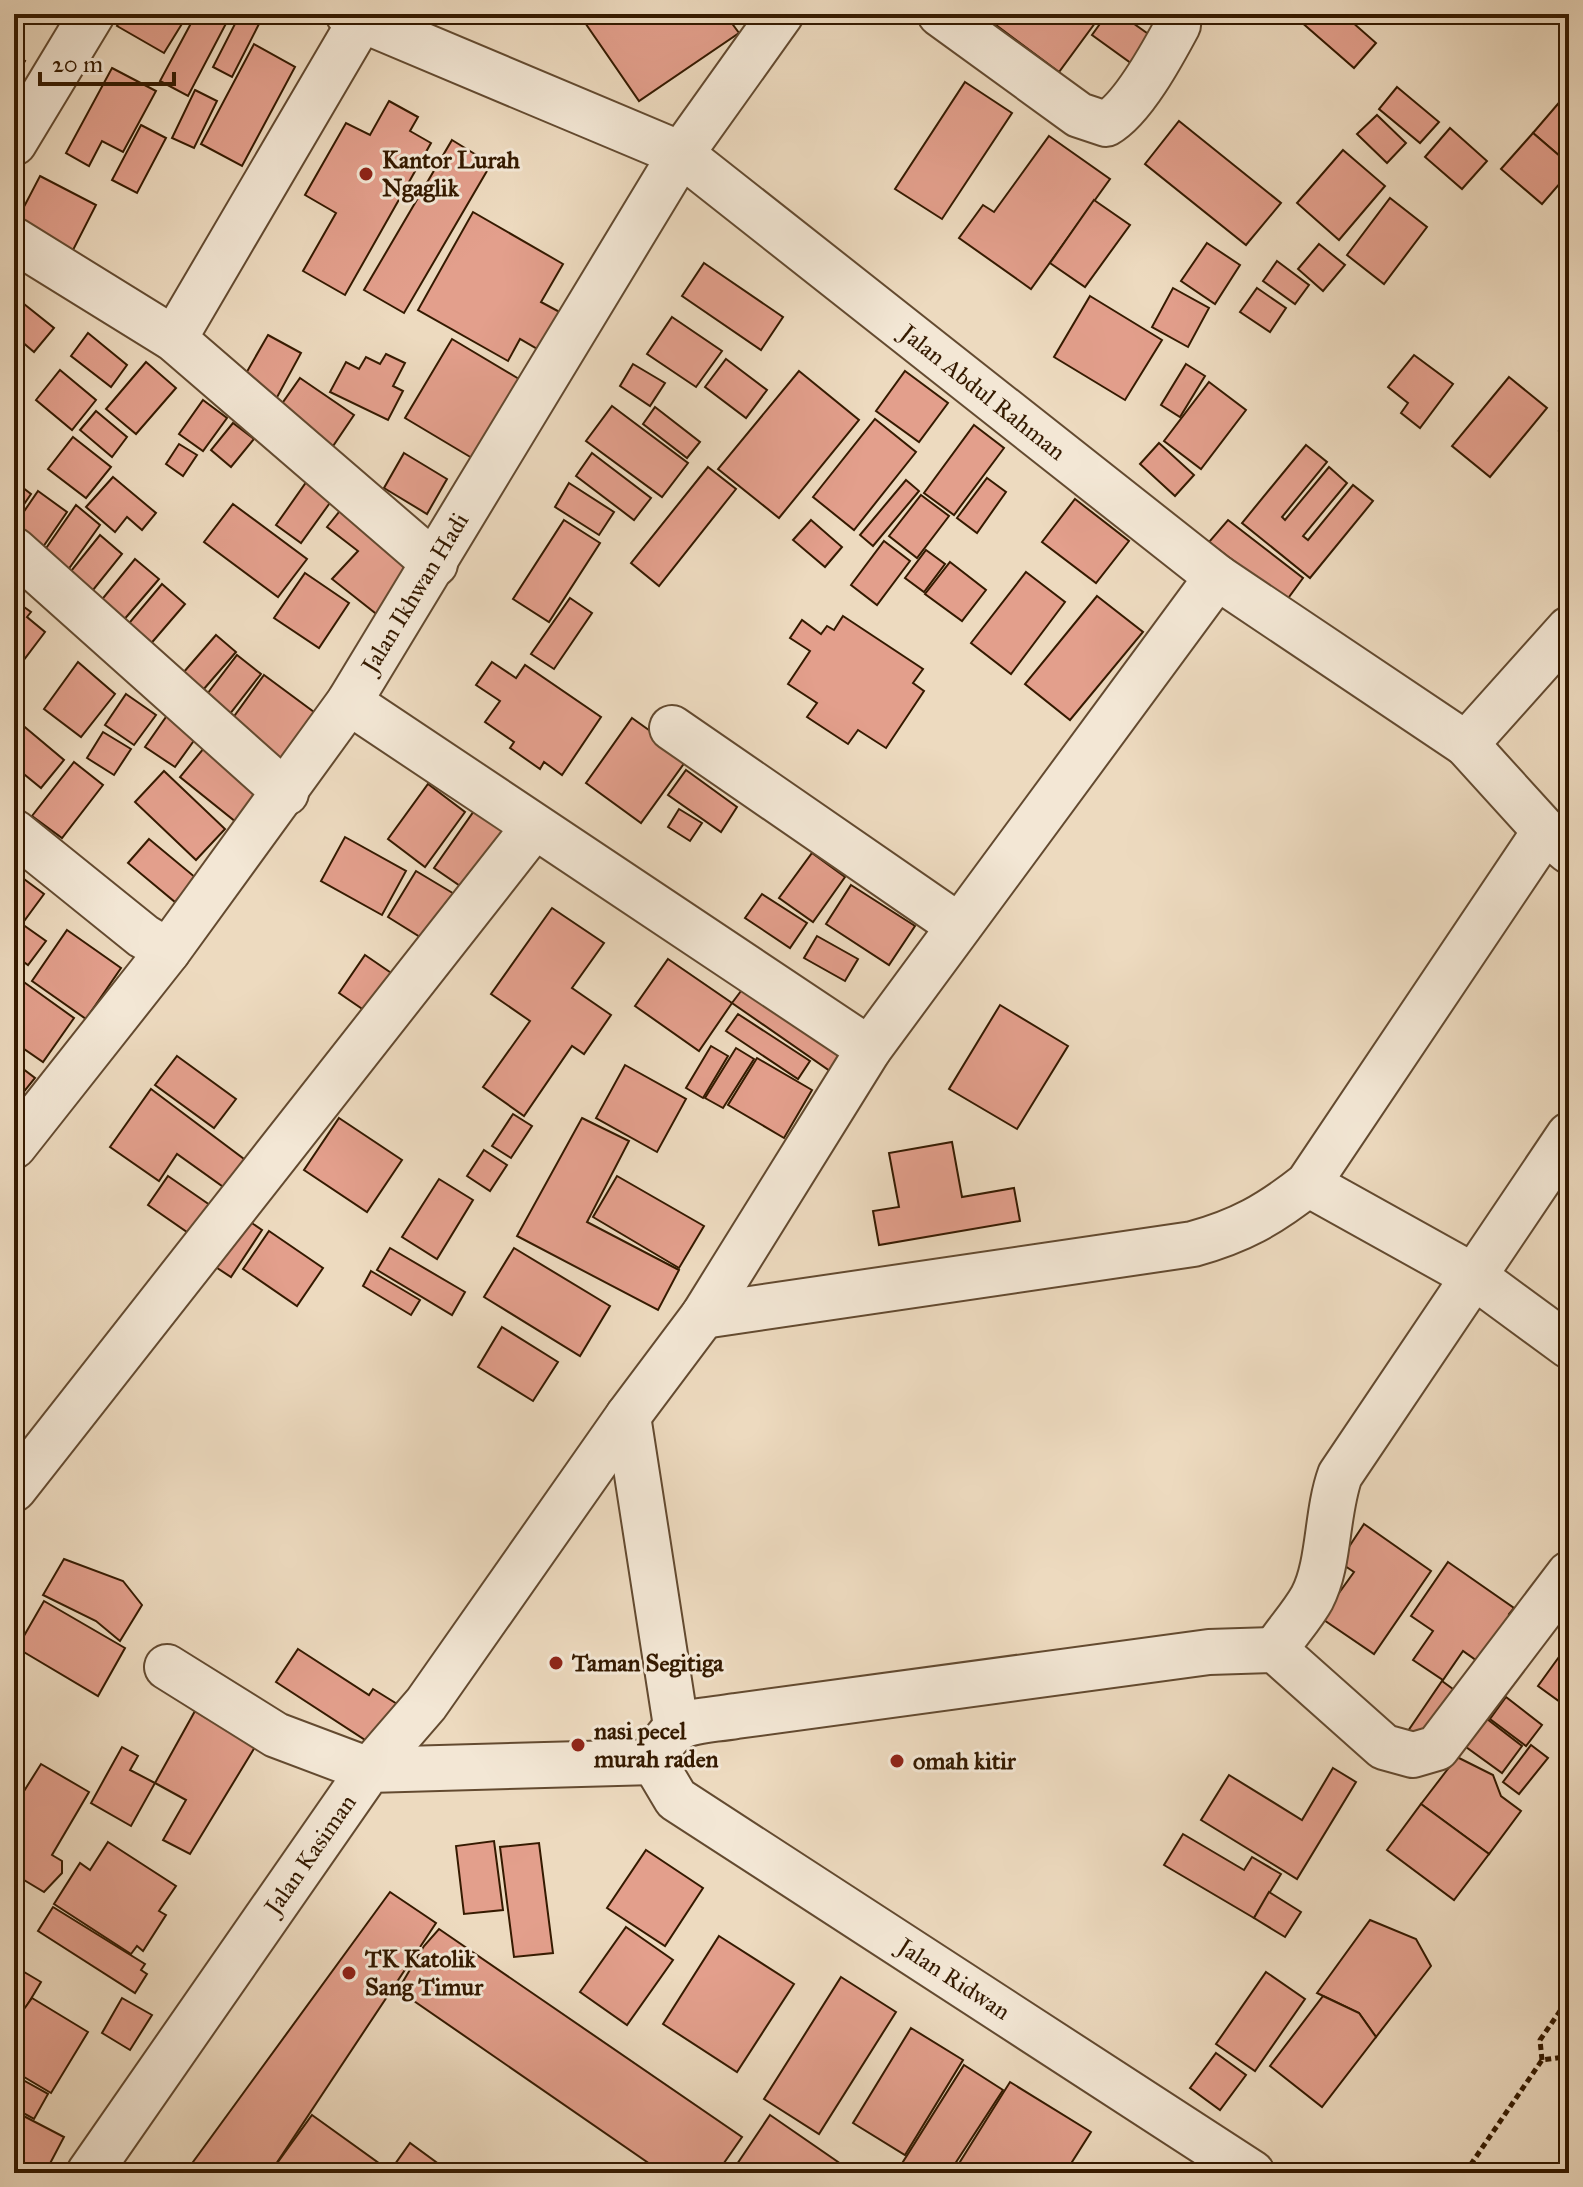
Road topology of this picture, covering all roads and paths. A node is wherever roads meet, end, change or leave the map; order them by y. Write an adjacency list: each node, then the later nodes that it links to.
1 (92, 14): 6 (street)
2 (781, 14): 7 (street, Jalan Ikhwan Hadi)
3 (940, 14): 4 (street)
4 (1174, 14)
5 (354, 17): 7 (street, Jalan Abdul Rahman); 9 (street)
6 (14, 143)
7 (681, 154): 11 (street, Jalan Ikhwan Hadi); 12 (street, Jalan Abdul Rahman)
8 (14, 240): 9 (street)
9 (174, 339): 11 (street)
10 (14, 550): 17 (street)
11 (435, 564): 14 (street, Jalan Ikhwan Hadi)
12 (1217, 577): 16 (street, Jalan Abdul Rahman); 21 (street)
13 (1569, 629): 16 (street)
14 (349, 702): 17 (street, Jalan Ikhwan Hadi); 18 (street)
15 (672, 728): 21 (street)
16 (1466, 744): 20 (street, Jalan Abdul Rahman)
17 (286, 793): 22 (street, Jalan Ikhwan Hadi)
18 (534, 827): 23 (street); 31 (street)
19 (14, 832): 22 (street)
20 (1557, 841): 26 (street)
21 (959, 926): 23 (street)
22 (168, 951): 25 (street, Jalan Ikhwan Hadi)
23 (869, 1049): 28 (street)
24 (1569, 1135): 27 (street)
25 (14, 1146)
26 (1308, 1184): 27 (street); 28 (street)
27 (1475, 1277): 29 (street); 33 (street)
28 (703, 1316): 30 (street)
29 (1569, 1346)
30 (628, 1416): 35 (street); 36 (street)
31 (14, 1489)
32 (1569, 1574): 33 (street)
33 (1275, 1650): 35 (street)
34 (167, 1667): 36 (street)
35 (676, 1726): 37 (street)
36 (369, 1770): 37 (street, Jalan Kasiman); 41 (street, Jalan Kasiman)
37 (658, 1770): 42 (street, Jalan Ridwan)
38 (1569, 1998): 40 (path)
39 (1569, 2050): 40 (path)
40 (1542, 2060): 43 (path)
41 (89, 2173)
42 (1252, 2173)
43 (1465, 2173)

